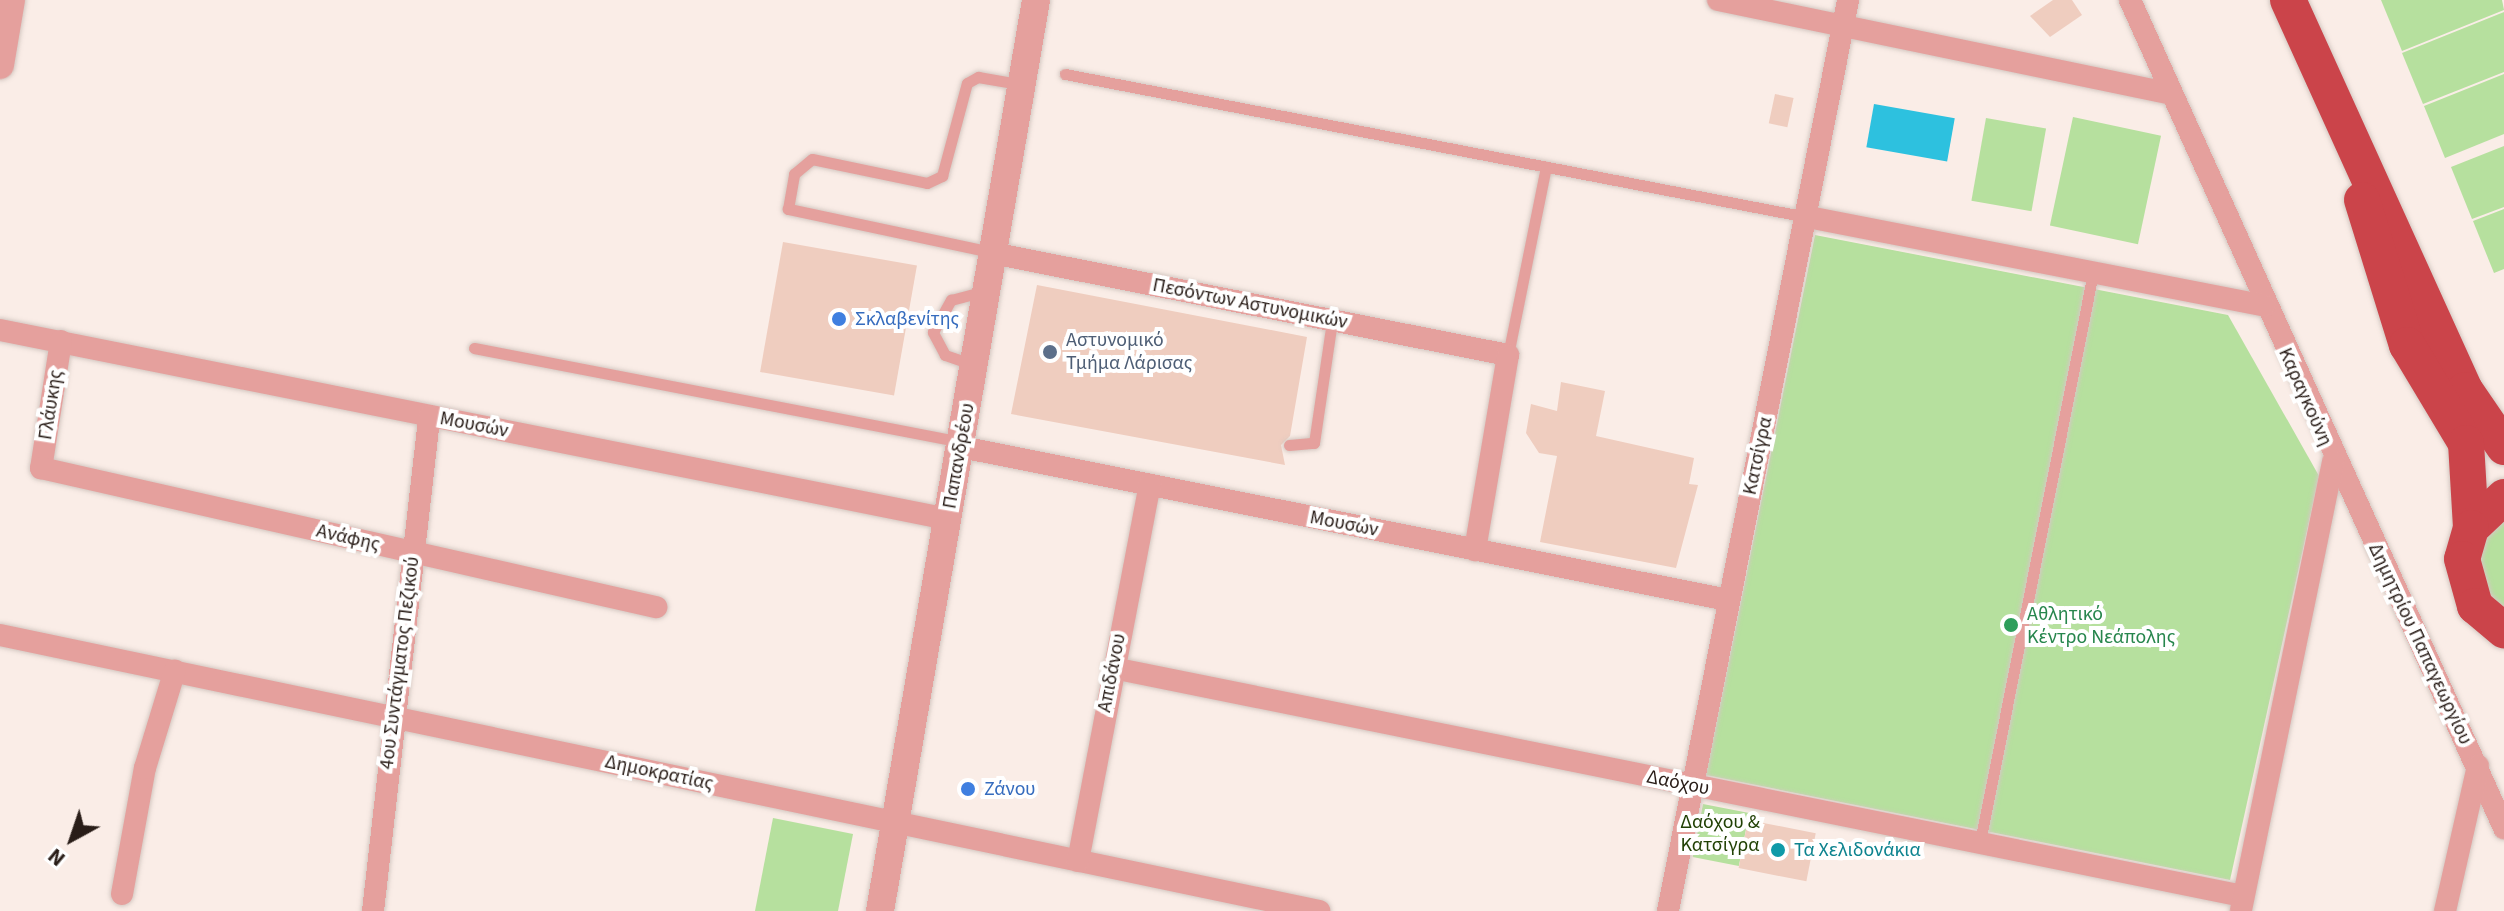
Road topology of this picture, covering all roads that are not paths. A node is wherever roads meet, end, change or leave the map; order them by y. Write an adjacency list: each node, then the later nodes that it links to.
1 (11, 0): 8 (street)
2 (1036, 0): 11 (street, Παπανδρέου)
3 (1718, 0): 7 (street)
4 (1848, 0): 7 (street, Κατσίγρα)
5 (2130, 0): 12 (street, Καραγκούνη)
6 (2288, 0): 10 (highway)
7 (1842, 27): 12 (street); 14 (street, Κατσίγρα)
8 (0, 65)
9 (1065, 74): 13 (lane)
10 (2322, 81): 28 (highway); 34 (highway)
11 (1021, 84): 15 (street, Παπανδρέου); 15 (lane)
12 (2169, 93): 18 (street, Καραγκούνη)
13 (1546, 167): 14 (lane); 23 (lane)
14 (1808, 217): 16 (street); 37 (street, Κατσίγρα)
15 (992, 253): 17 (street, Παπανδρέου); 19 (street, Πεσόντων Αστυνομικών)
16 (2093, 273): 18 (street); 48 (lane)
17 (985, 291): 24 (street, Παπανδρέου); 24 (lane)
18 (2264, 306): 29 (street, Καραγκούνη)
19 (1332, 321): 23 (street, Πεσόντων Αστυνομικών); 27 (lane)
20 (0, 330): 21 (street, Μουσών)
21 (61, 341): 25 (street, Μουσών); 30 (street, Γλάυκης)
22 (474, 348): 26 (lane)
23 (1508, 355): 35 (street)
24 (974, 365): 26 (street, Παπανδρέου)
25 (429, 416): 33 (street, Μουσών); 36 (street, 4ου Συντάγματος Πεζικού)
26 (961, 445): 31 (street, Μουσών); 33 (street, Παπανδρέου)
27 (1289, 445)
28 (2504, 447)
29 (2333, 461): 44 (street, Δημητρίου Παπαγεωργίου); 51 (street, Καραγκούνη)
30 (41, 468): 36 (street, Ανάφης)
31 (1150, 485): 35 (street, Μουσών); 41 (street, Απιδάνου)
32 (2504, 497): 34 (highway)
33 (948, 519): 46 (street, Παπανδρέου)
34 (2471, 528): 39 (highway)
35 (1475, 550): 37 (street, Μουσών)
36 (413, 553): 38 (street, Ανάφης); 43 (street, 4ου Συντάγματος Πεζικού)
37 (1728, 600): 45 (street, Κατσίγρα)
38 (656, 607)
39 (2504, 630)
40 (0, 635): 42 (street, Δημοκρατίας)
41 (1113, 668): 45 (street, Δαόχου); 49 (street, Απιδάνου)
42 (175, 670): 43 (street, Δημοκρατίας); 50 (street)
43 (394, 715): 46 (street, Δημοκρατίας); 52 (street, 4ου Συντάγματος Πεζικού)
44 (2478, 766): 47 (street, Δημητρίου Παπαγεωργίου); 56 (street)
45 (1692, 786): 48 (street, Δαόχου); 55 (street, Κατσίγρα)
46 (896, 822): 49 (street, Δημοκρατίας); 53 (street, Παπανδρέου)
47 (2504, 828)
48 (1980, 842): 51 (street, Δαόχου)
49 (1078, 861): 54 (street, Δημοκρατίας)
50 (122, 894)
51 (2242, 904)
52 (373, 911)
53 (880, 911)
54 (1319, 911)
55 (1668, 911)
56 (2445, 911)

